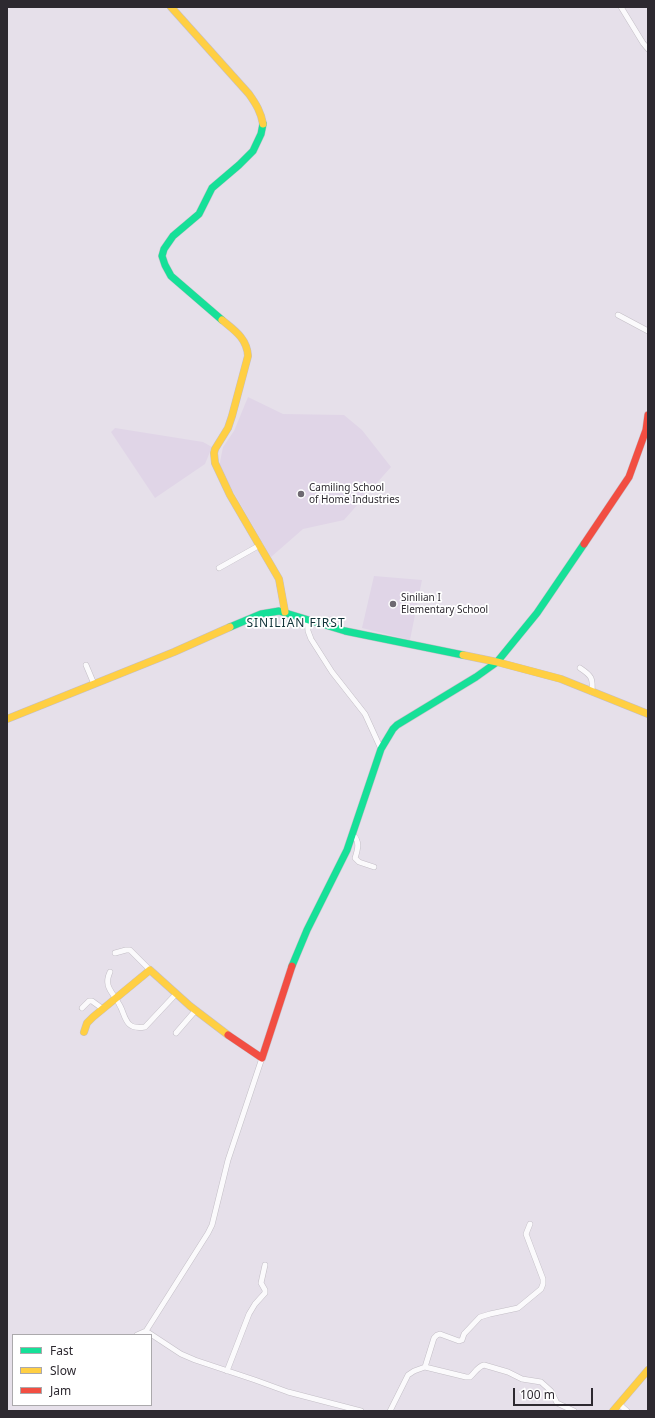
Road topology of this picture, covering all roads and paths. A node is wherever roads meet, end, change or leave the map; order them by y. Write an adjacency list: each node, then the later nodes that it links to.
1 (171, 7): 9 (street)
2 (621, 7): 3 (street)
3 (648, 49)
4 (618, 316): 5 (street)
5 (648, 331)
6 (648, 415): 7 (street)
7 (648, 418): 8 (street)
8 (647, 430): 13 (street)
9 (260, 545): 10 (street); 11 (street)
10 (219, 568)
11 (285, 612): 12 (street); 16 (street)
12 (307, 620): 13 (street); 20 (street)
13 (497, 662): 17 (street); 20 (street)
14 (86, 665): 16 (street)
15 (580, 668): 17 (street)
16 (94, 684): 19 (street)
17 (592, 692): 18 (street)
18 (648, 714)
19 (7, 719)
20 (381, 749): 21 (street)
21 (353, 835): 22 (street); 33 (street)
22 (374, 868)
23 (115, 953): 24 (street)
24 (150, 970): 26 (street); 27 (street)
25 (110, 972): 27 (street)
26 (176, 995): 27 (street); 30 (street)
27 (116, 999): 29 (street)
28 (82, 1008): 29 (street)
29 (103, 1009): 31 (street)
30 (195, 1011): 32 (street); 33 (street)
31 (84, 1032)
32 (176, 1033)
33 (262, 1058): 36 (street)
34 (530, 1224): 40 (street)
35 (265, 1265): 42 (street)
36 (146, 1331): 37 (street); 38 (street)
37 (139, 1334)
38 (151, 1334)
39 (152, 1335): 42 (street)
40 (425, 1367): 45 (street); 46 (street)
41 (648, 1370): 43 (street)
42 (227, 1371): 44 (street)
43 (619, 1404): 47 (street); 48 (street)
44 (361, 1411)
45 (390, 1411)
46 (574, 1411)
47 (613, 1411)
48 (626, 1411)

